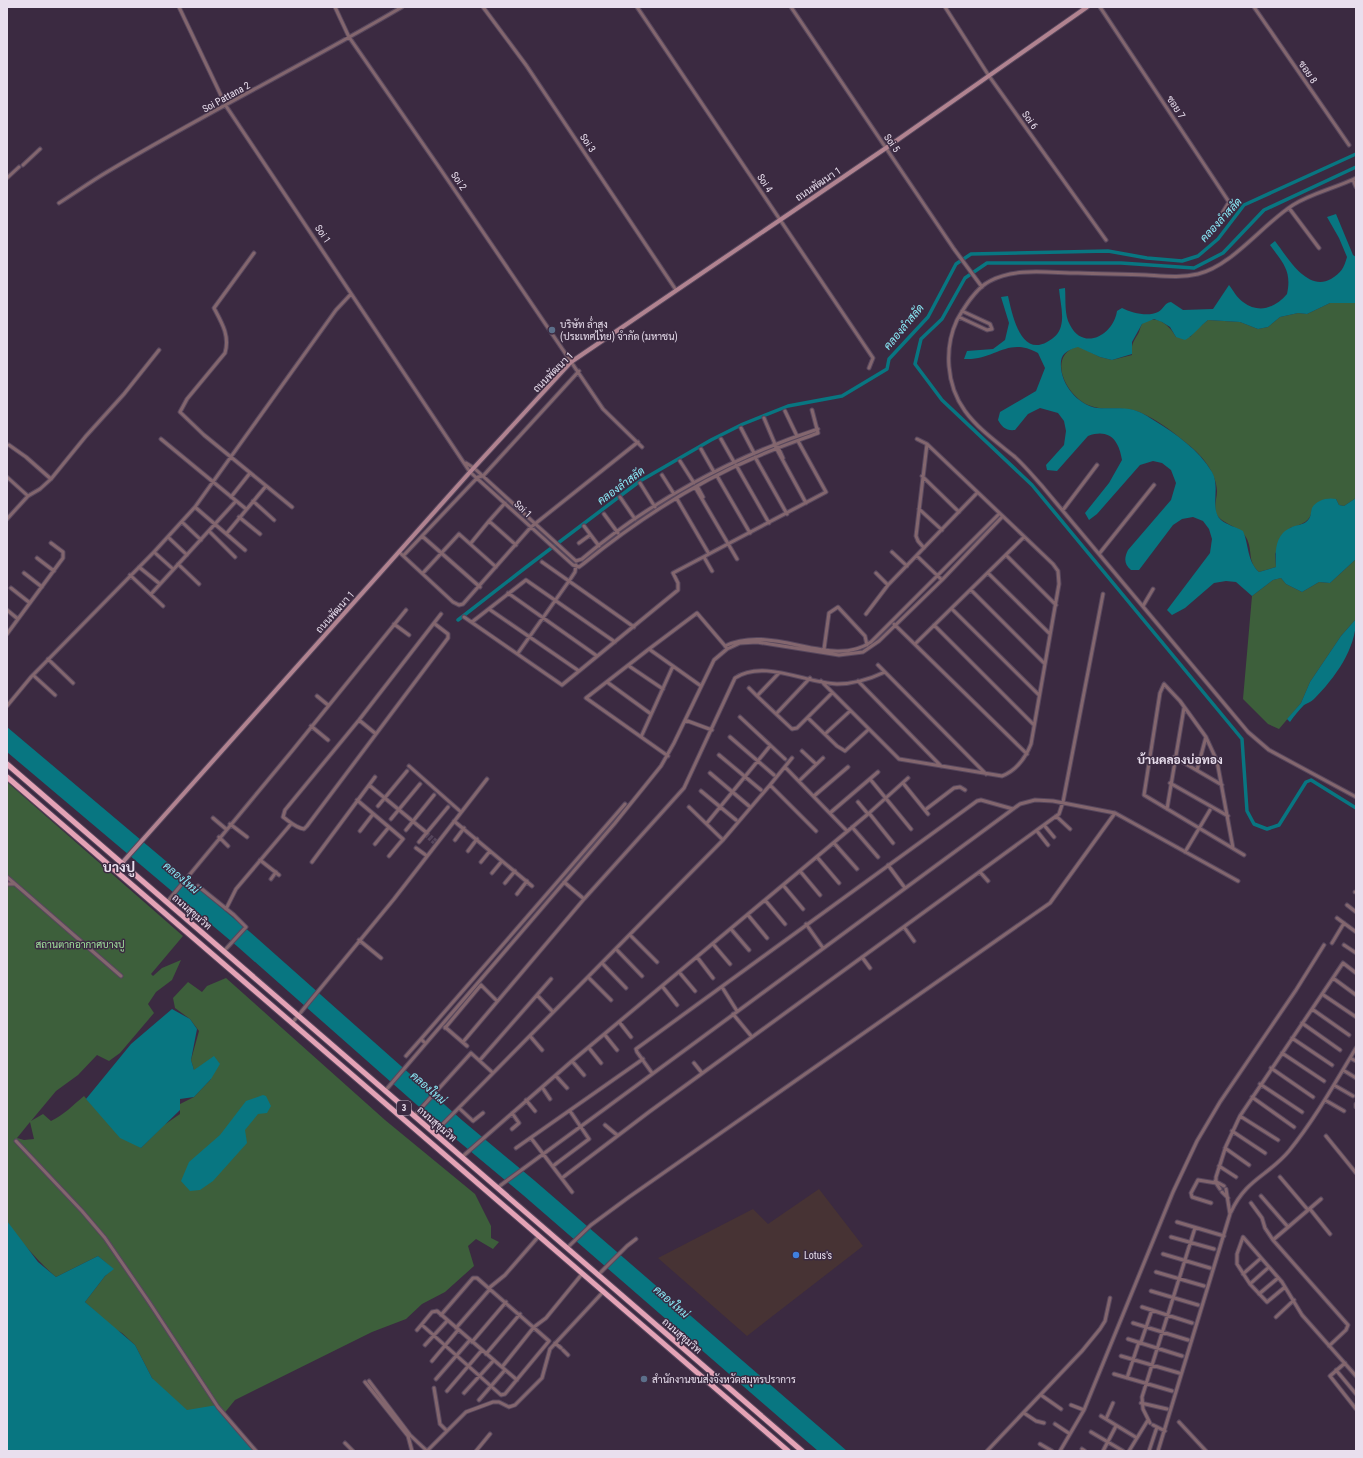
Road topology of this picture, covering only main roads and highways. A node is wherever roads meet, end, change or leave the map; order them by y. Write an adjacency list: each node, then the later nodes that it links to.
1 (1087, 7): 4 (main road, ถนนพัฒนา 1)
2 (7, 764): 4 (highway, ถนนสุขุมวิท / 3)
3 (7, 777): 5 (highway, ถนนสุขุมวิท / 3)
4 (122, 863): 6 (highway, ถนนสุขุมวิท / 3)
5 (788, 1451)
6 (802, 1451)

